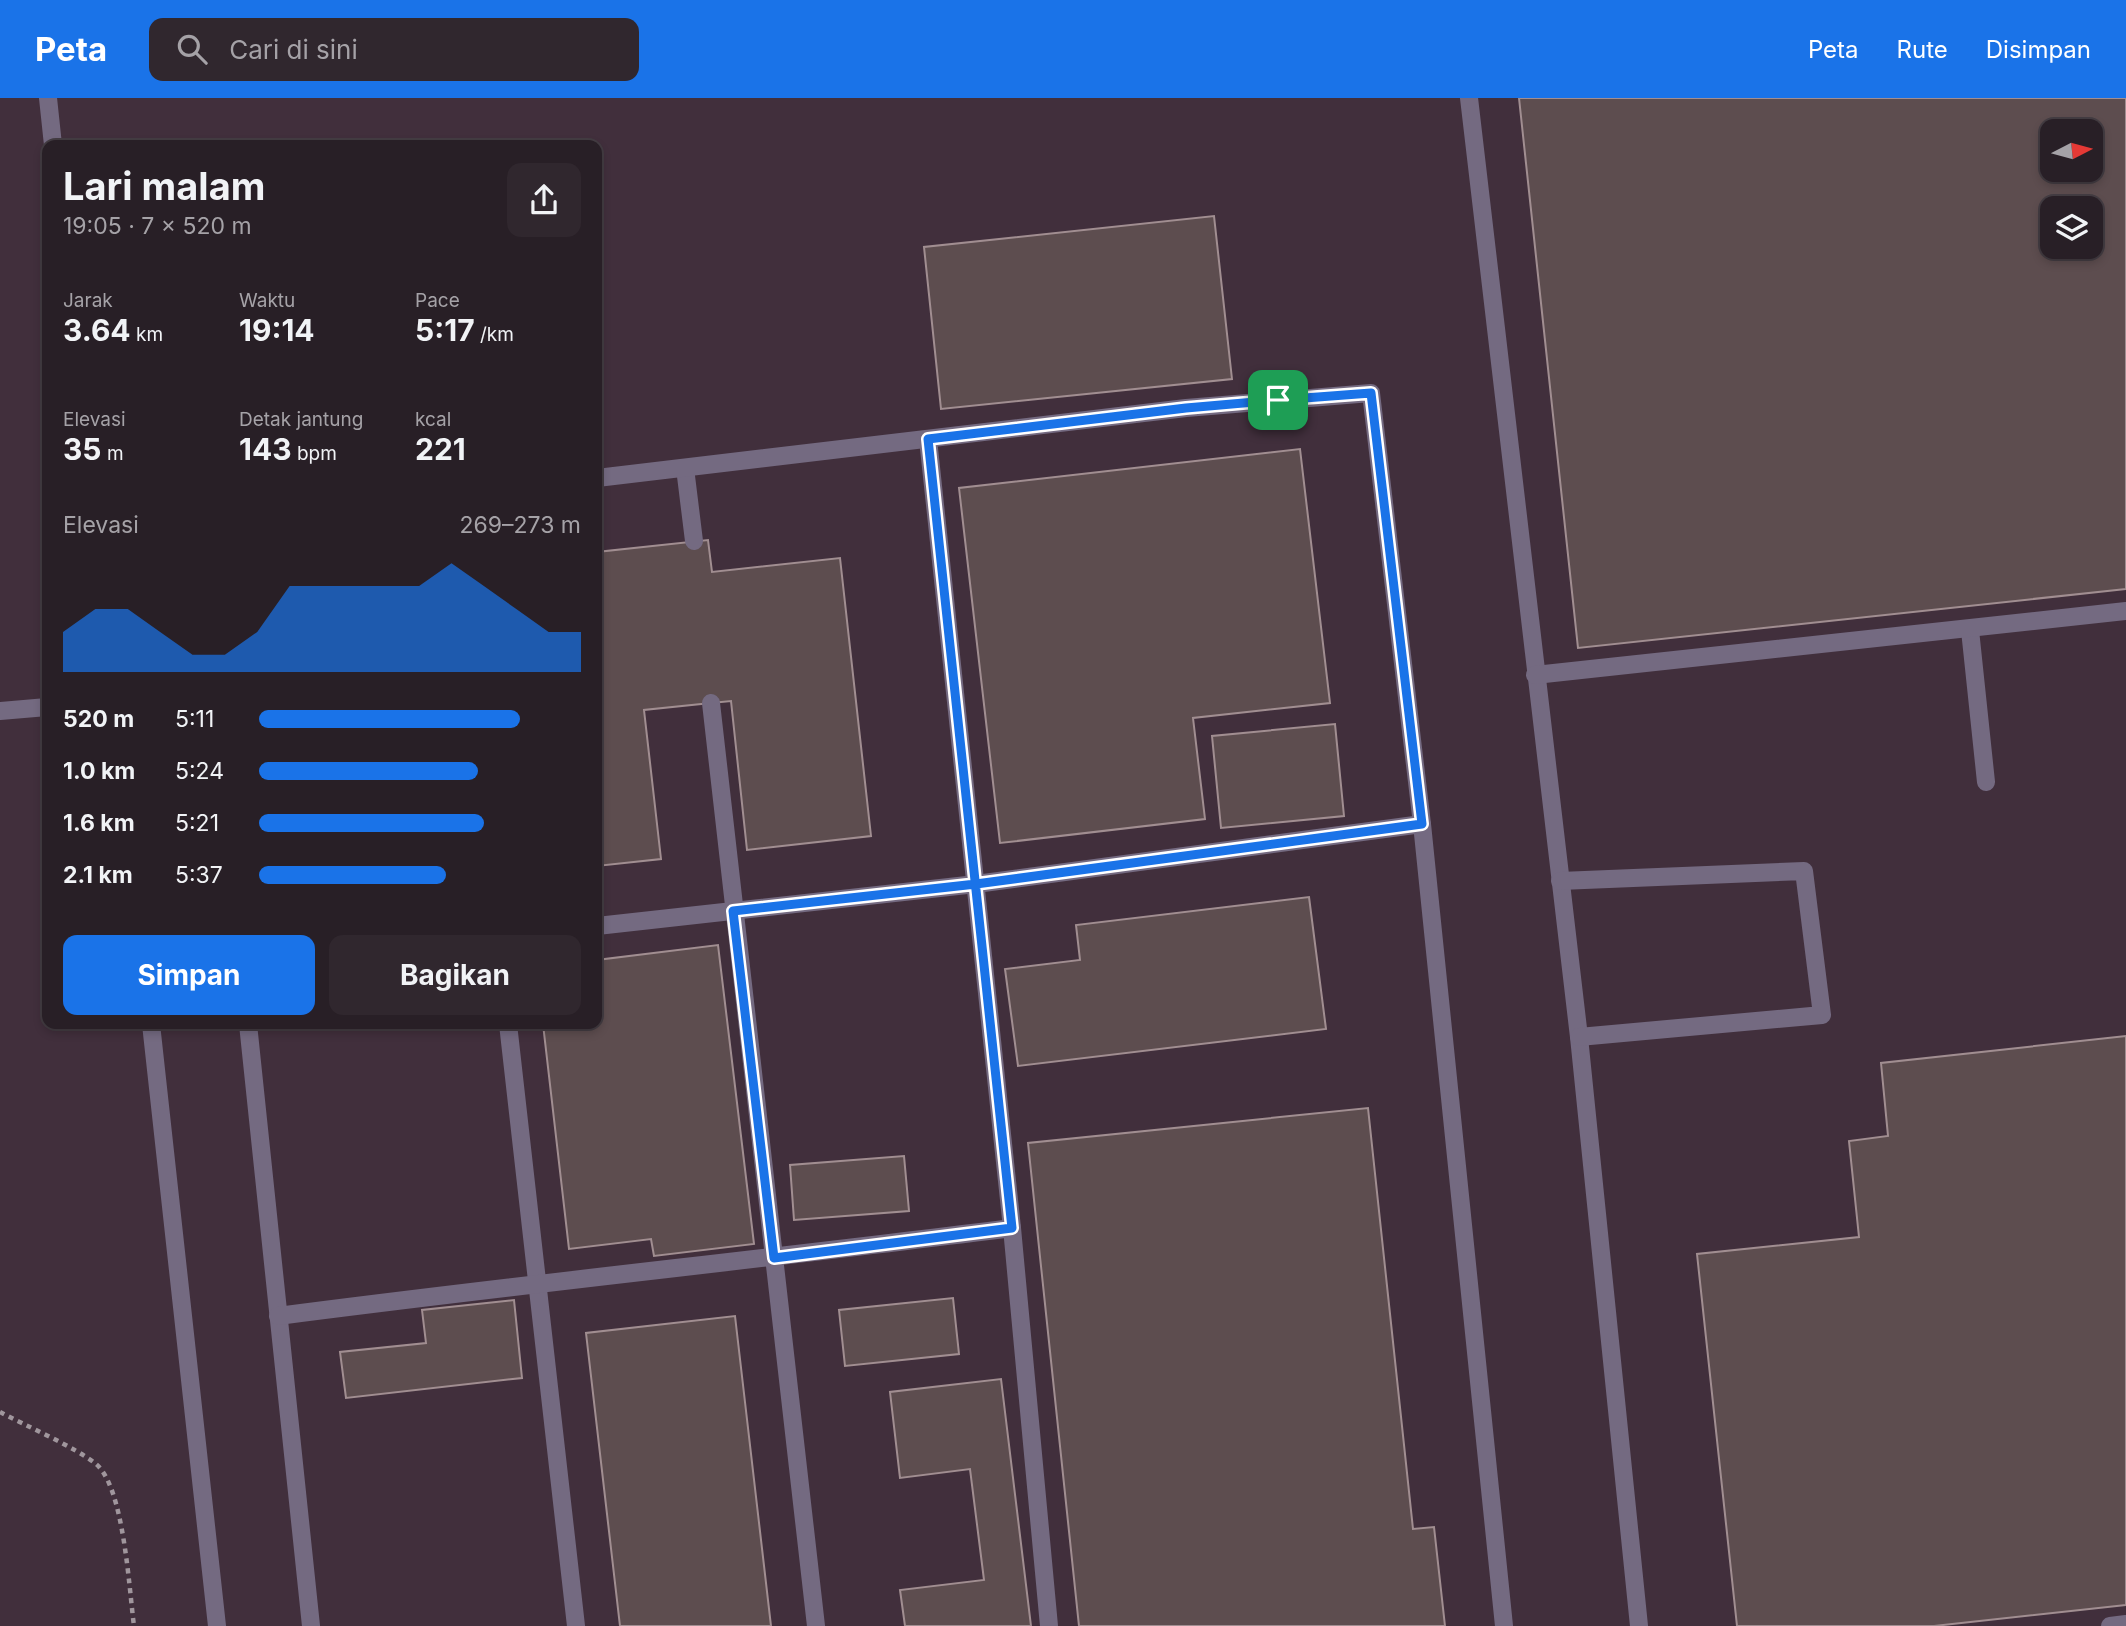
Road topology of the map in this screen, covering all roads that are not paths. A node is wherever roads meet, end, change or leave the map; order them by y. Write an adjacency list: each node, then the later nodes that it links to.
1 (48, 98): 3 (street)
2 (1469, 98): 10 (street)
3 (52, 140)
4 (928, 439): 5 (street); 15 (street); 17 (street)
5 (685, 468): 6 (street); 7 (street)
6 (602, 477)
7 (694, 541)
8 (2126, 611): 9 (street)
9 (1970, 630): 10 (street); 14 (street)
10 (1535, 675): 16 (street)
11 (710, 703): 18 (street)
12 (42, 707): 13 (street)
13 (0, 711)
14 (1986, 782)
15 (1422, 824): 17 (street); 34 (street)
16 (1560, 881): 23 (street); 23 (street)
17 (976, 884): 18 (street); 24 (street)
18 (733, 911): 19 (street); 25 (street)
19 (602, 925)
20 (152, 1029): 29 (street)
21 (249, 1029): 27 (street)
22 (509, 1029): 26 (street)
23 (1579, 1037): 35 (street)
24 (1012, 1228): 25 (street); 33 (street)
25 (774, 1258): 26 (street); 32 (street)
26 (537, 1282): 27 (street); 31 (street)
27 (278, 1316): 30 (street)
28 (2126, 1624): 36 (street)
29 (217, 1626)
30 (311, 1626)
31 (576, 1626)
32 (817, 1626)
33 (1049, 1626)
34 (1504, 1626)
35 (1639, 1626)
36 (2110, 1626)

